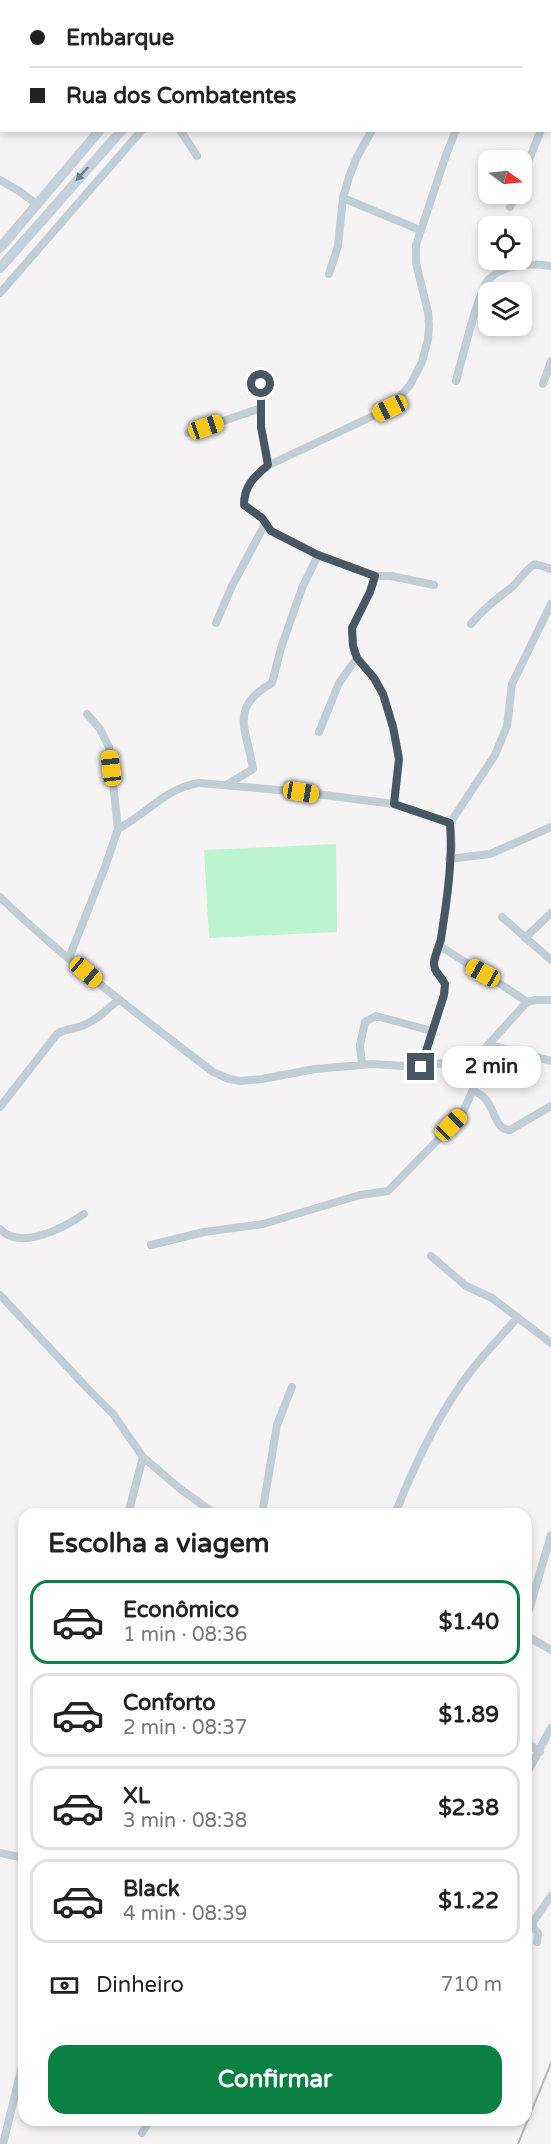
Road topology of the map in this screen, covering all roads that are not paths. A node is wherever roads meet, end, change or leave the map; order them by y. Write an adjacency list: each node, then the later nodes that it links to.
1 (98, 132): 13 (main road)
2 (120, 132): 18 (main road, one-way to 18)
3 (140, 132): 20 (street)
4 (181, 132): 9 (street)
5 (371, 132): 11 (street)
6 (455, 132): 15 (street)
7 (540, 132): 8 (street)
8 (532, 152)
9 (197, 156)
10 (0, 180): 13 (street)
11 (343, 198): 15 (street); 19 (street)
12 (511, 204): 14 (street)
13 (38, 205): 16 (main road)
14 (510, 207)
15 (420, 231): 27 (street)
16 (0, 248)
17 (551, 266): 23 (street)
18 (0, 268)
19 (328, 274)
20 (0, 293)
21 (551, 361): 24 (street)
22 (258, 377): 25 (street)
23 (456, 381)
24 (543, 384)
25 (261, 408): 26 (street); 27 (street)
26 (188, 433)
27 (268, 465): 28 (street)
28 (265, 524): 29 (street); 34 (street)
29 (318, 555): 31 (street); 39 (street)
30 (551, 569): 35 (street)
31 (375, 576): 32 (street); 36 (street)
32 (434, 585)
33 (551, 604): 41 (street)
34 (216, 623)
35 (471, 624)
36 (357, 658): 38 (street); 40 (street)
37 (87, 714): 43 (street)
38 (320, 732)
39 (228, 784): 40 (street); 43 (street)
40 (394, 804): 41 (street)
41 (450, 823): 44 (street)
42 (551, 827): 44 (street)
43 (118, 829): 50 (street)
44 (449, 859): 49 (street)
45 (0, 897): 50 (street)
46 (551, 913): 48 (street)
47 (502, 917): 48 (street)
48 (525, 938): 51 (street)
49 (440, 946): 54 (street); 55 (street)
50 (69, 958): 52 (street)
51 (551, 960)
52 (118, 1000): 59 (street); 63 (street)
53 (551, 1000): 54 (street)
54 (526, 1002): 56 (street)
55 (432, 1031): 59 (street); 60 (street)
56 (490, 1045): 57 (street); 58 (street)
57 (478, 1056): 60 (street); 61 (street)
58 (551, 1061)
59 (362, 1065): 60 (street)
60 (421, 1067)
61 (473, 1091): 62 (street); 66 (street)
62 (551, 1106)
63 (0, 1107)
64 (84, 1214): 65 (street)
65 (0, 1229)
66 (151, 1245)
67 (431, 1256): 69 (street)
68 (0, 1295): 72 (street)
69 (517, 1318): 70 (street); 76 (street)
70 (551, 1343)
71 (292, 1387): 75 (street)
72 (142, 1457): 73 (street); 74 (street)
73 (129, 1508)
74 (207, 1508)
75 (263, 1508)
76 (397, 1508)
77 (551, 1535): 78 (street)
78 (532, 1600)
79 (532, 1639): 80 (street)
80 (551, 1650)
81 (551, 1728): 83 (street)
82 (532, 1746): 83 (street)
83 (540, 1752): 84 (street)
84 (532, 1765)
85 (0, 1853): 86 (street)
86 (18, 1857)
87 (551, 1896): 88 (street)
88 (537, 1942)
89 (18, 2083): 92 (street)
90 (146, 2126): 91 (street)
91 (142, 2133)
92 (3, 2144)

